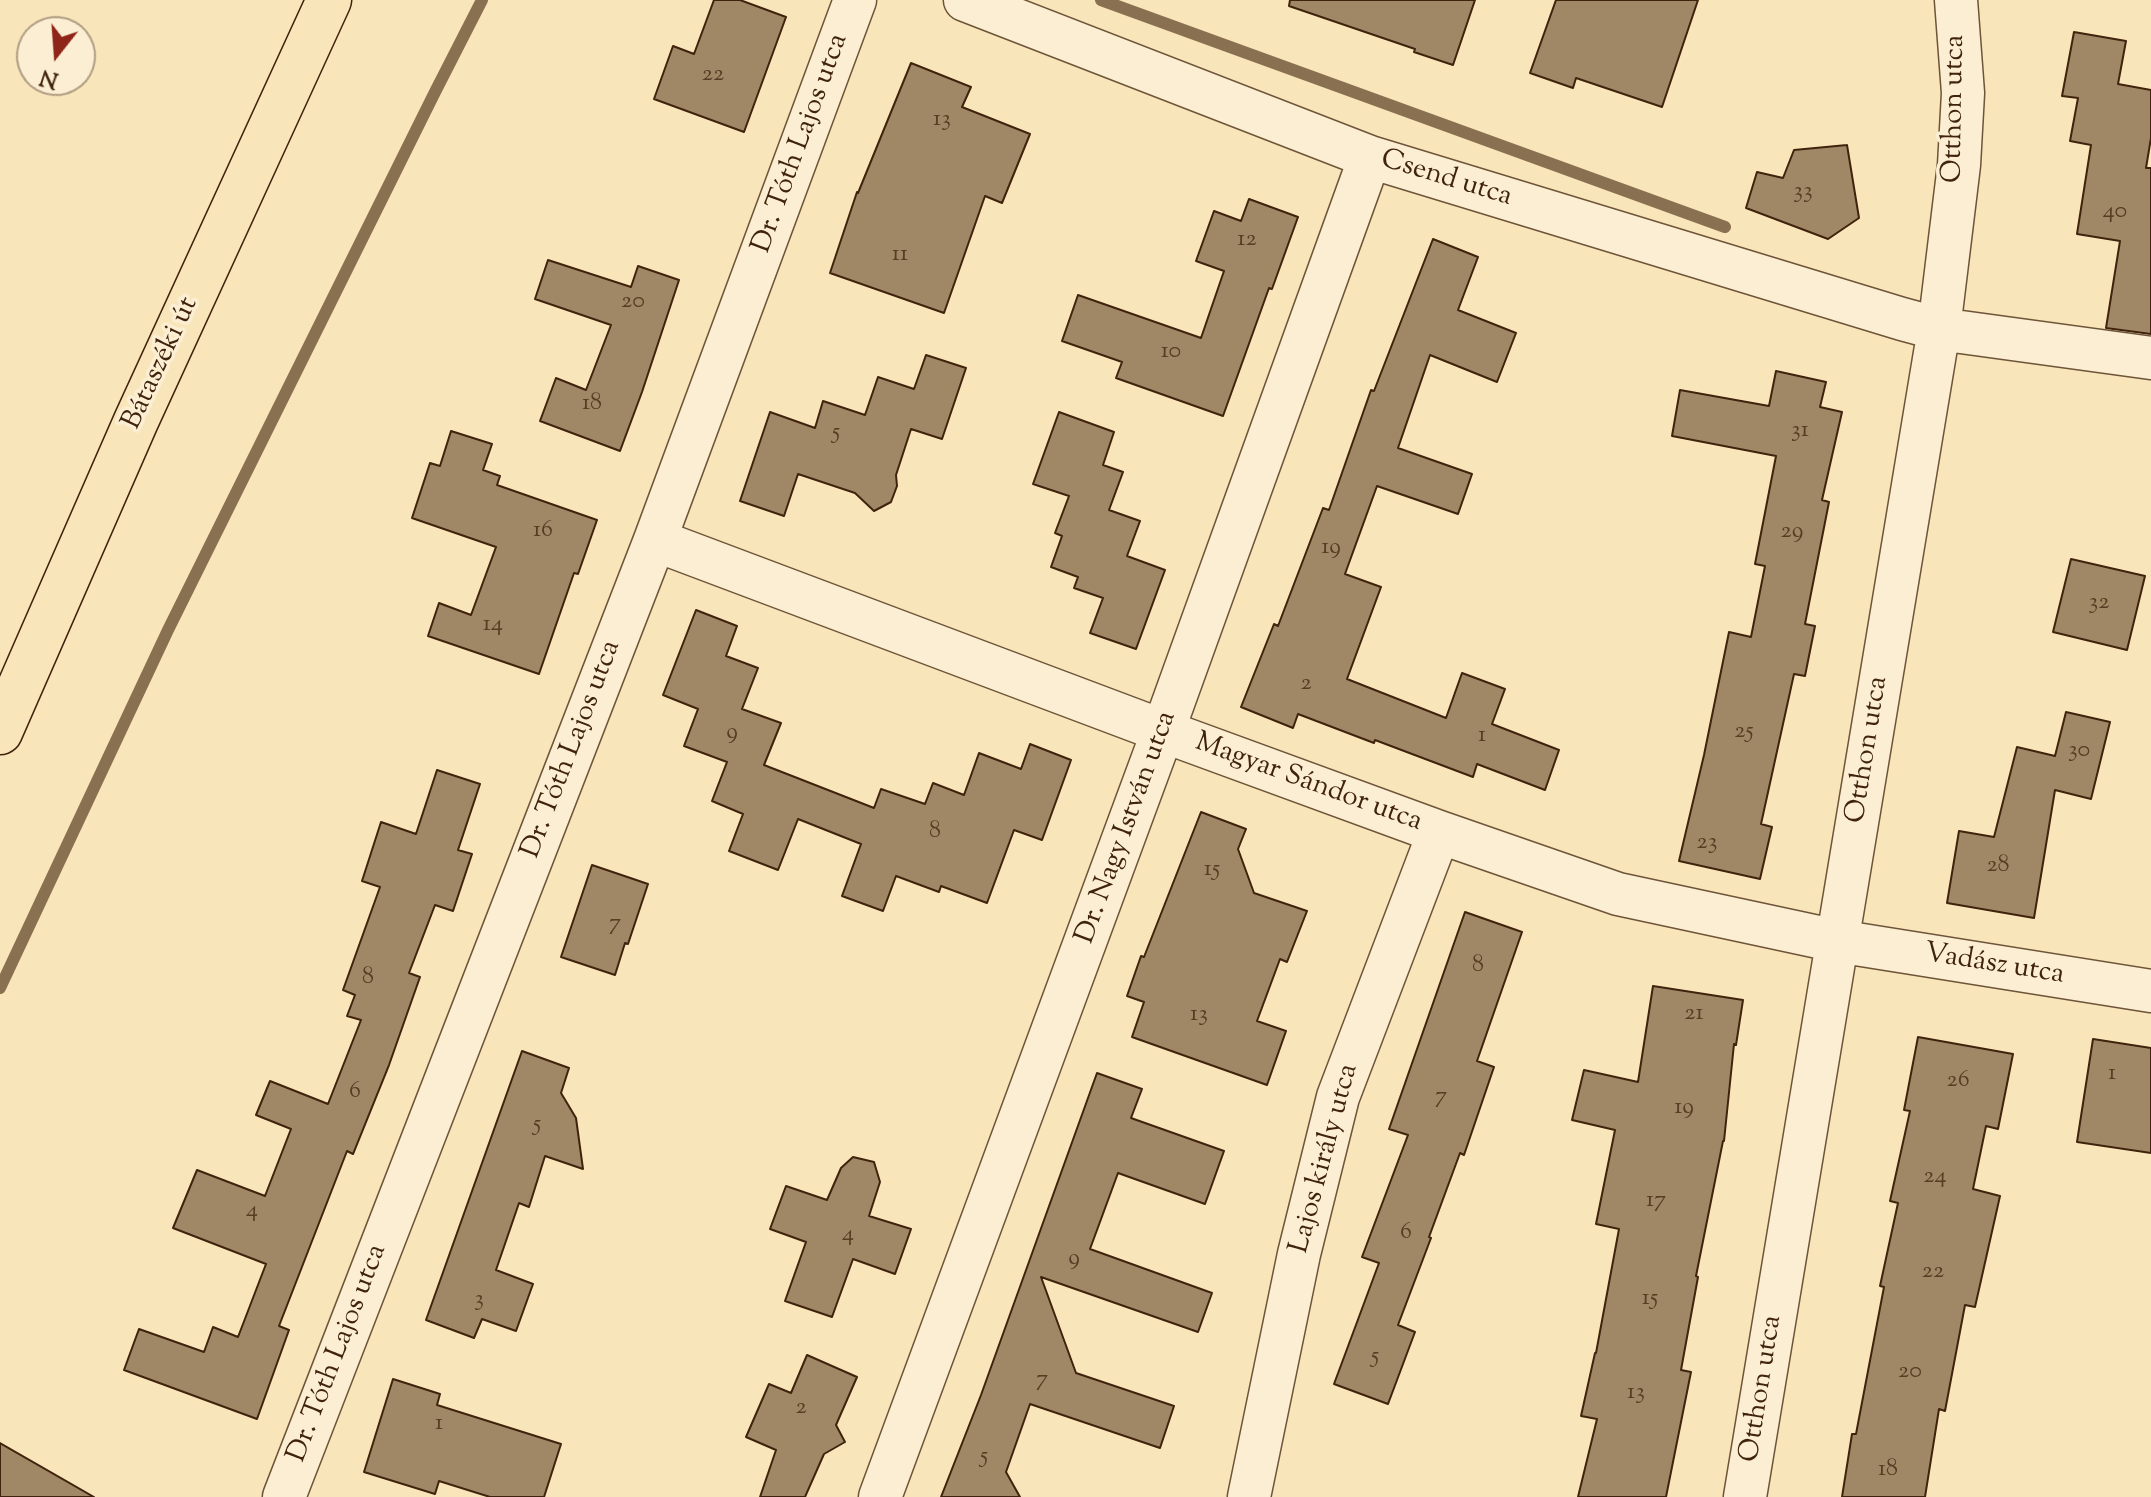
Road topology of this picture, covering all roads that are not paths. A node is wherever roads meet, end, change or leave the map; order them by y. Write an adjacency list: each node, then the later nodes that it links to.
1 (329, 0): 10 (main road, Bátaszéki út)
2 (855, 0): 8 (street, Dr. Tóth Lajos utca)
3 (965, 0): 5 (street, Csend utca)
4 (1956, 0): 6 (street, Otthon utca)
5 (1370, 157): 6 (street, Csend utca); 9 (street, Dr. Nagy István utca)
6 (1939, 329): 7 (street, Csend utca); 12 (street, Otthon utca)
7 (2151, 358)
8 (655, 540): 9 (street, Magyar Sándor utca); 14 (street, Dr. Tóth Lajos utca)
9 (1163, 731): 11 (street, Magyar Sándor utca); 15 (street, Dr. Nagy István utca)
10 (0, 732)
11 (1439, 832): 12 (street, Magyar Sándor utca); 16 (street, Lajos király utca)
12 (1837, 941): 13 (street, Vadász utca); 17 (street, Otthon utca)
13 (2151, 991)
14 (284, 1497)
15 (880, 1497)
16 (1249, 1497)
17 (1745, 1497)

